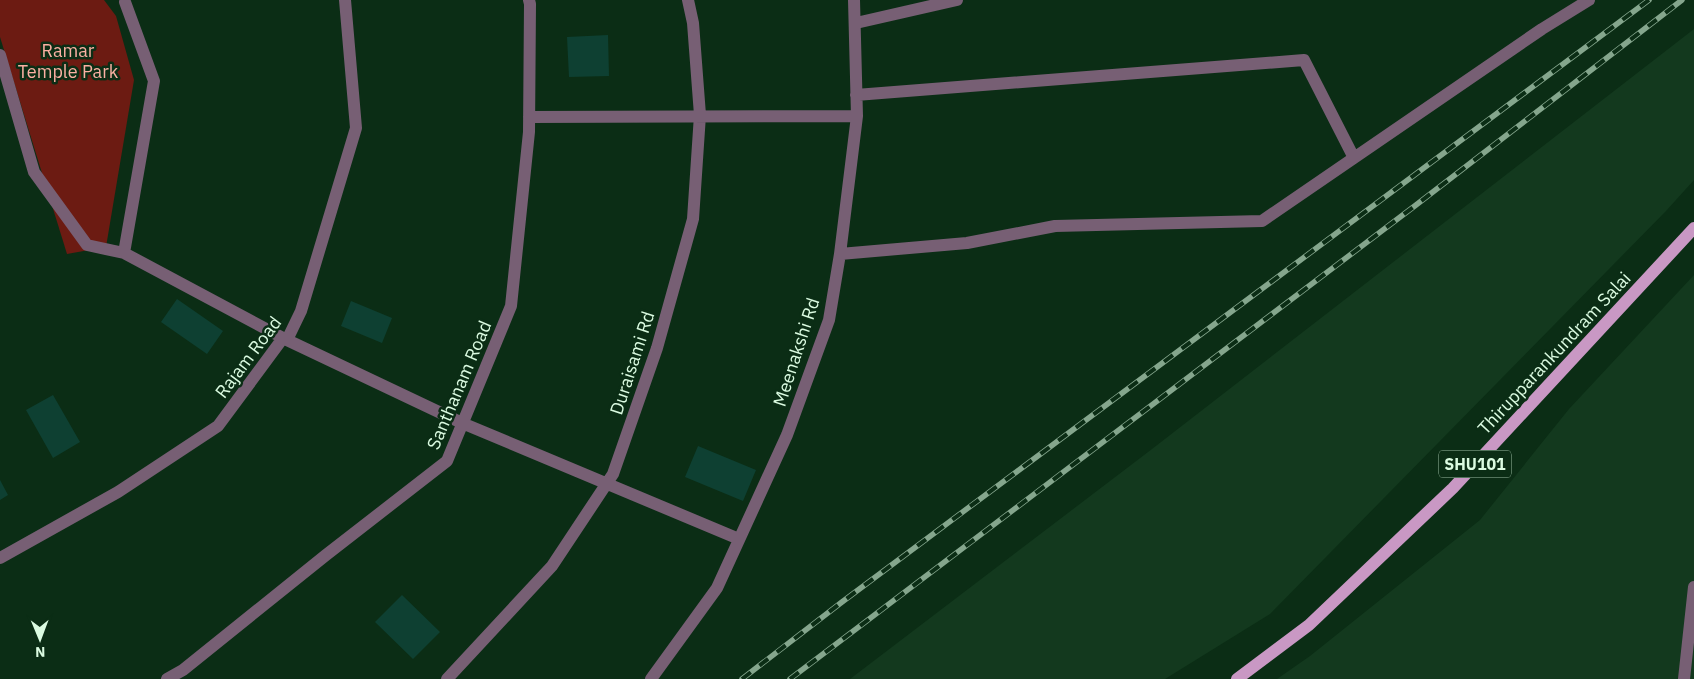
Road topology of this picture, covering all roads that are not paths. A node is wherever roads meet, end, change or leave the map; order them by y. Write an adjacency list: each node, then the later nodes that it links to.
1 (346, 0): 18 (street, Rajam Road)
2 (529, 0): 13 (street, Santhanam Road)
3 (688, 0): 11 (street, Duraisami Rd)
4 (854, 0): 8 (street, Meenakshi Rd)
5 (957, 0): 8 (street)
6 (1590, 0): 14 (street)
7 (126, 1): 16 (street)
8 (856, 22): 10 (street, Meenakshi Rd)
9 (0, 56): 16 (street)
10 (856, 95): 12 (street, Meenakshi Rd); 14 (street)
11 (700, 116): 12 (street); 13 (street); 20 (street, Duraisami Rd)
12 (856, 116): 17 (street, Meenakshi Rd)
13 (529, 117): 19 (street, Santhanam Road)
14 (1354, 158): 17 (street)
15 (1694, 228): 27 (main road, Thirupparankundram Salai / SHU101)
16 (124, 253): 18 (street)
17 (840, 254): 21 (street, Meenakshi Rd)
18 (285, 339): 19 (street); 22 (street, Rajam Road)
19 (462, 423): 20 (street); 24 (street, Santhanam Road)
20 (607, 483): 21 (street); 25 (street, Duraisami Rd)
21 (739, 539): 26 (street, Meenakshi Rd)
22 (0, 558)
23 (1694, 587): 28 (street)
24 (167, 679)
25 (447, 679)
26 (651, 679)
27 (1237, 679)
28 (1684, 679)

